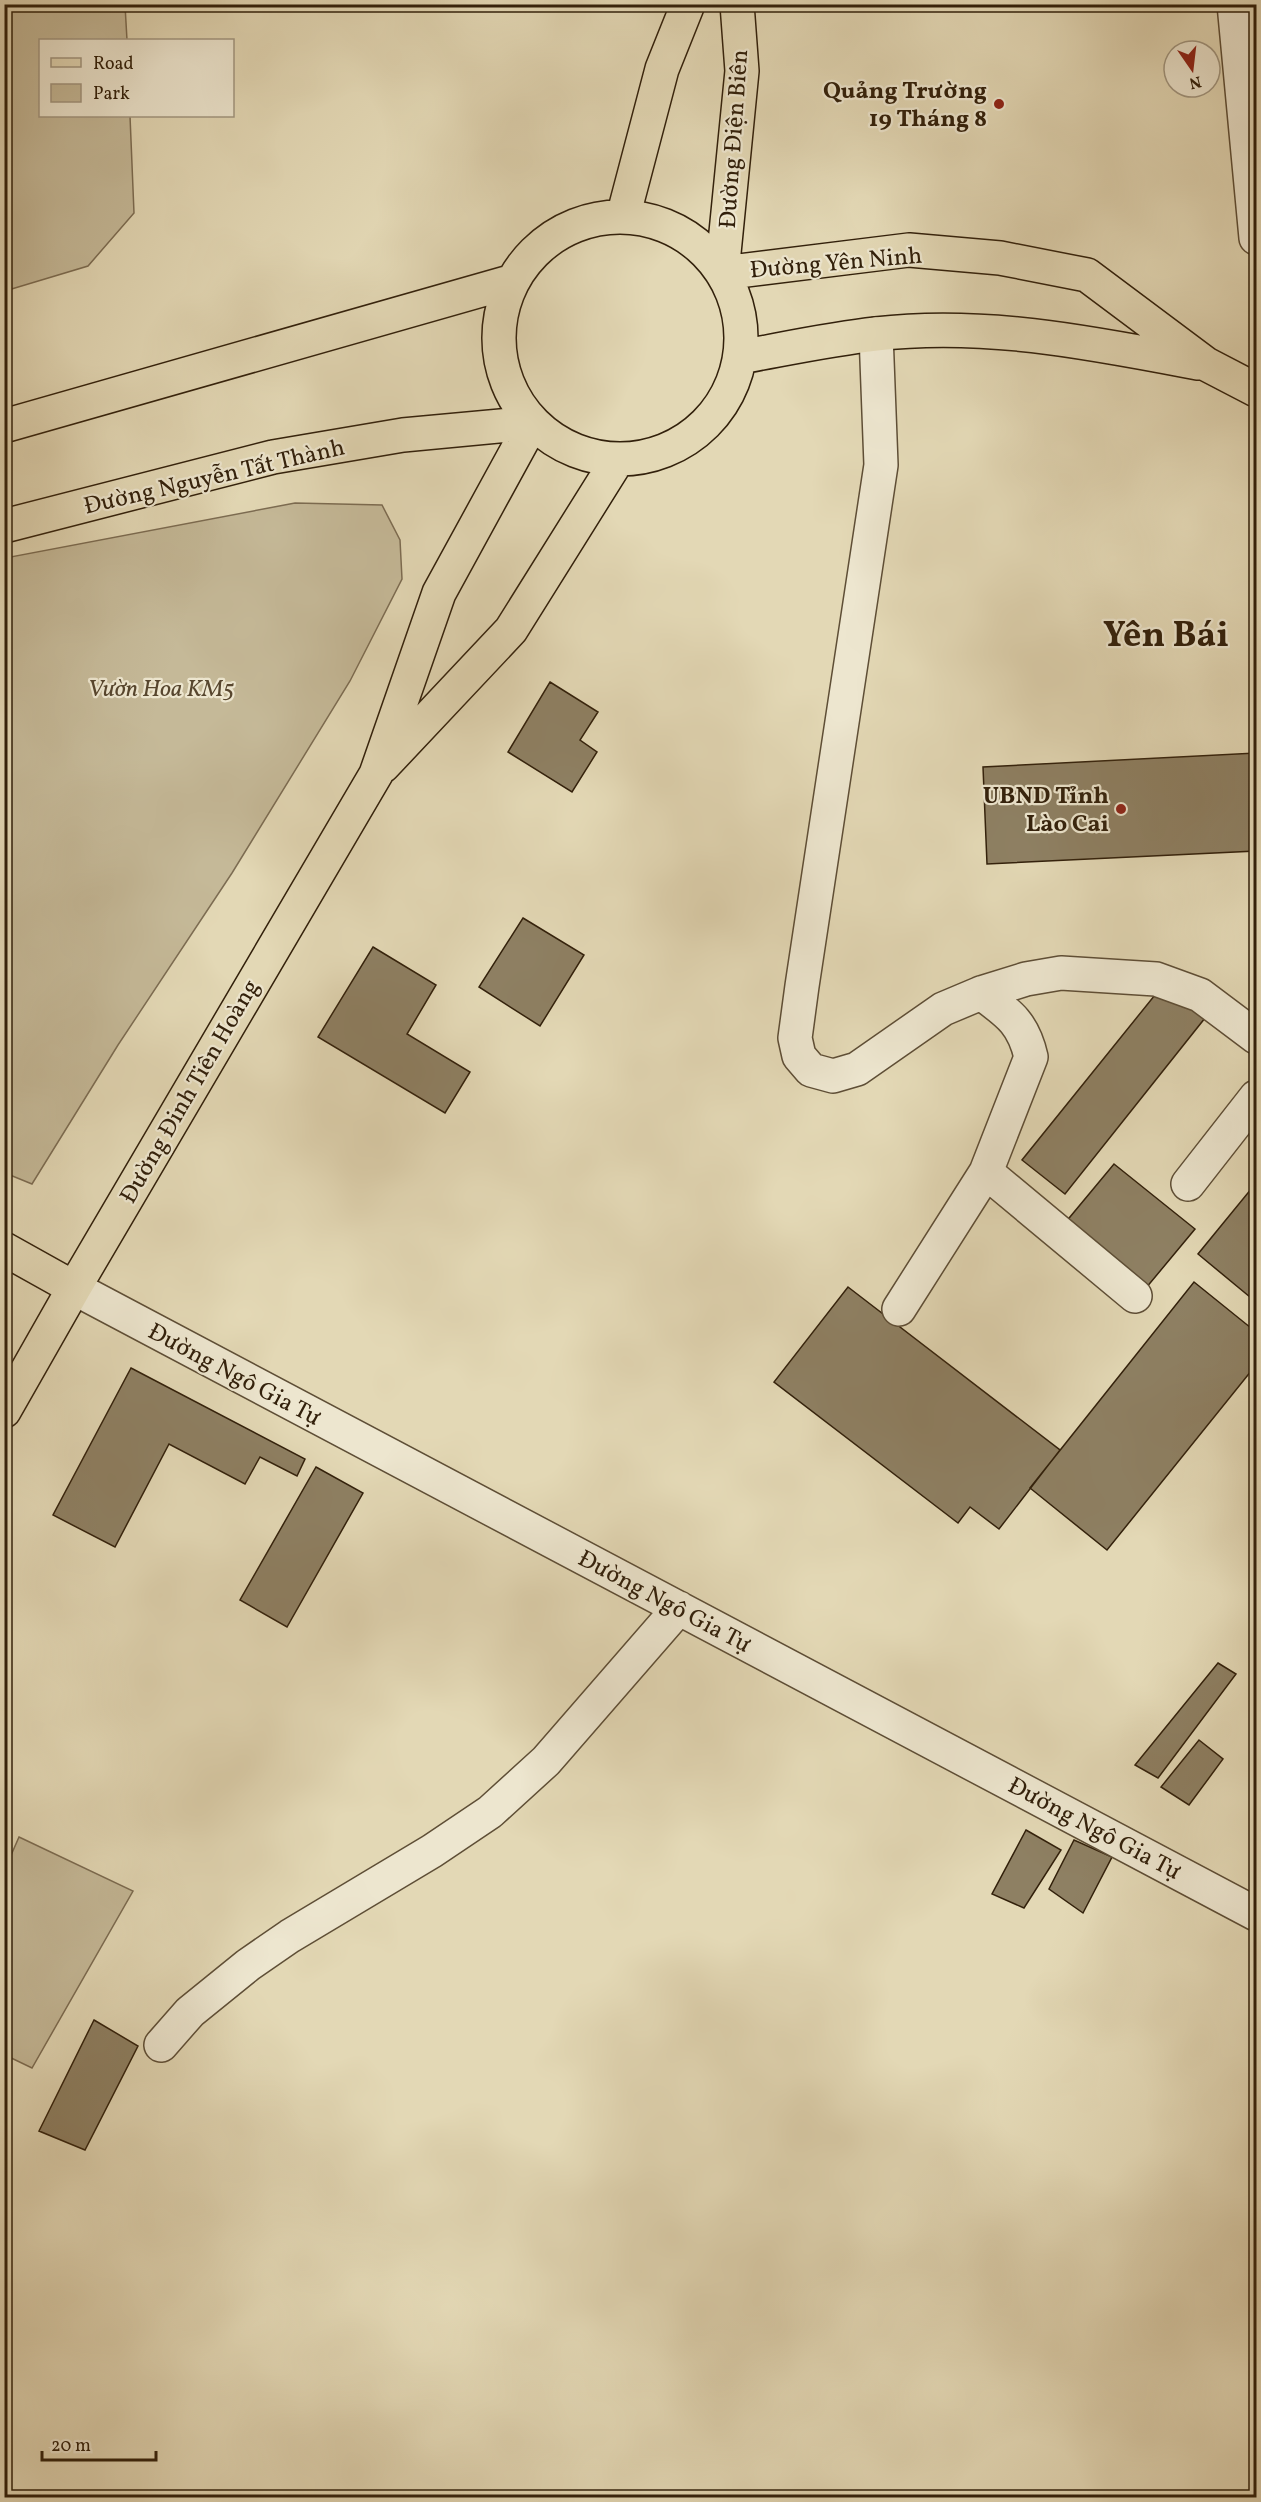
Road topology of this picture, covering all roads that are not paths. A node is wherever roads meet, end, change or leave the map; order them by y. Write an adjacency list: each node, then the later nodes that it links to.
1 (688, 4): 4 (main road)
2 (737, 4): 6 (main road, Đường Điện Biên)
3 (1234, 4): 5 (street)
4 (622, 218): 6 (main road); 7 (main road)
5 (1257, 237)
6 (722, 273): 9 (main road); 10 (main road, Đường Yên Ninh)
7 (513, 281): 12 (main road); 13 (main road)
8 (876, 334): 9 (main road, Đường Yên Ninh); 10 (main road, Đường Yên Ninh); 17 (street)
9 (740, 357): 14 (main road)
10 (1206, 364): 11 (main road, Đường Yên Ninh)
11 (1257, 390)
12 (532, 423): 14 (main road); 15 (main road, Đường Nguyễn Tất Thành); 16 (main road, Đường Đinh Tiên Hoàng)
13 (4, 426)
14 (618, 459): 16 (main road, Đường Đinh Tiên Hoàng)
15 (4, 526)
16 (376, 774): 23 (main road, Đường Đinh Tiên Hoàng)
17 (981, 993): 18 (street); 20 (street)
18 (1257, 1037)
19 (1257, 1097): 21 (street)
20 (986, 1172): 24 (street); 25 (street)
21 (1188, 1184)
22 (4, 1249): 23 (main road)
23 (74, 1288): 26 (main road, Đường Đinh Tiên Hoàng); 27 (street, Đường Ngô Gia Tự)
24 (1135, 1296)
25 (899, 1309)
26 (4, 1411)
27 (679, 1608): 28 (street, Đường Ngô Gia Tự); 29 (street)
28 (1257, 1914)
29 (161, 2045)

